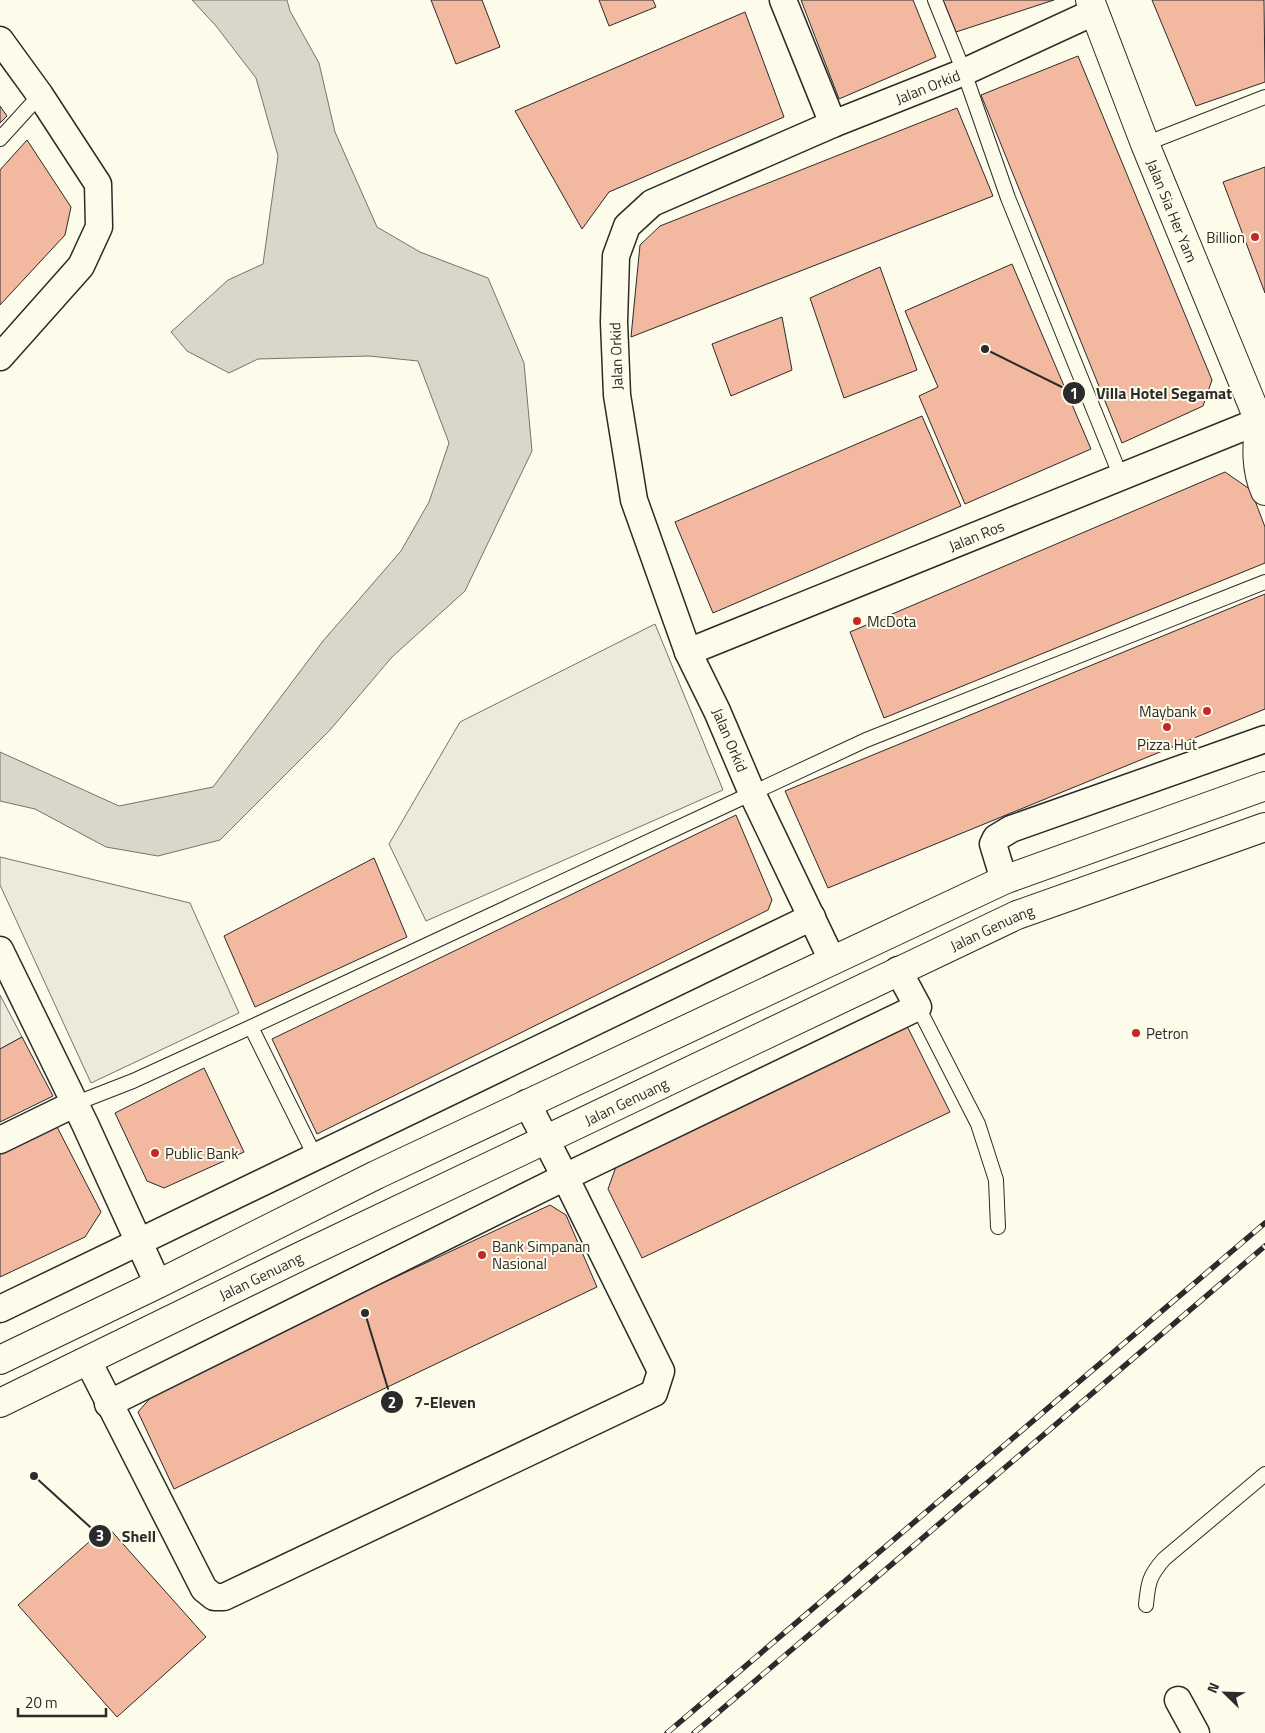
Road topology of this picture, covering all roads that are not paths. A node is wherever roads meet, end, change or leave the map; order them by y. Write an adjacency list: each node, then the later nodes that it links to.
1 (783, 0): 8 (street)
2 (935, 0): 5 (lane)
3 (1092, 6): 5 (street, Jalan Orkid); 10 (main road, Jalan Sia Her Yam)
4 (0, 40): 6 (street)
5 (964, 72): 8 (street, Jalan Orkid); 13 (lane)
6 (40, 95): 9 (lane); 11 (street)
7 (1265, 97): 10 (lane)
8 (833, 124): 16 (street, Jalan Orkid)
9 (0, 139)
10 (1145, 144): 12 (main road, Jalan Sia Her Yam)
11 (0, 357)
12 (1263, 422): 13 (street, Jalan Ros); 14 (main road, Jalan Sia Her Yam)
13 (1121, 477): 16 (street, Jalan Ros)
14 (1265, 491)
15 (1265, 582): 19 (lane)
16 (688, 652): 19 (street, Jalan Orkid)
17 (1265, 739): 21 (street)
18 (1265, 786): 21 (main road)
19 (752, 792): 22 (street, Jalan Orkid); 27 (lane)
20 (1265, 827): 25 (main road, Jalan Genuang)
21 (1004, 880): 24 (main road)
22 (812, 917): 24 (street, Jalan Orkid); 32 (street)
23 (0, 950): 29 (street)
24 (832, 960): 28 (main road)
25 (898, 970): 26 (street); 30 (main road, Jalan Genuang)
26 (918, 1008): 33 (street); 34 (lane)
27 (251, 1027): 29 (lane); 32 (lane)
28 (527, 1103): 30 (street); 36 (main road)
29 (74, 1104): 31 (street); 35 (street)
30 (546, 1139): 33 (street); 39 (main road, Jalan Genuang)
31 (0, 1140)
32 (315, 1156): 35 (street)
33 (565, 1177): 41 (street); 41 (street)
34 (998, 1227)
35 (139, 1242): 36 (street); 37 (street)
36 (158, 1284): 38 (main road)
37 (0, 1309)
38 (0, 1360)
39 (88, 1361): 40 (main road, Jalan Genuang); 41 (street)
40 (0, 1403)
41 (108, 1404)
42 (1265, 1474): 43 (lane)
43 (1146, 1605)
44 (1178, 1700): 45 (street)
45 (1196, 1733)

